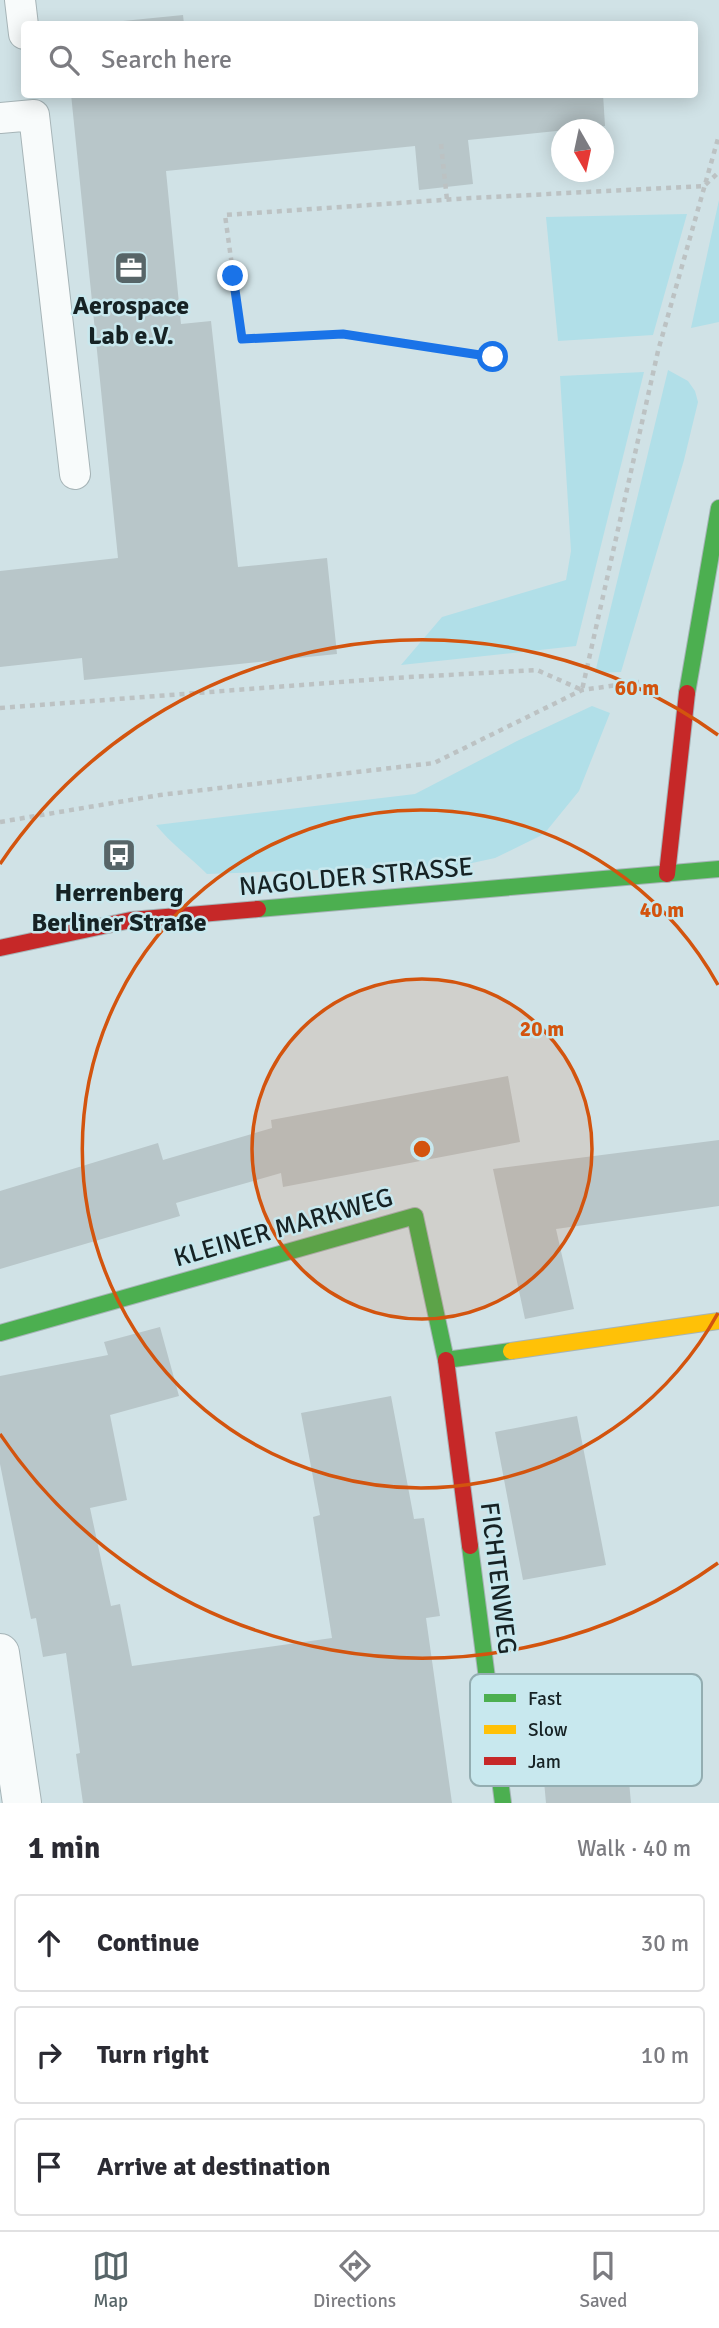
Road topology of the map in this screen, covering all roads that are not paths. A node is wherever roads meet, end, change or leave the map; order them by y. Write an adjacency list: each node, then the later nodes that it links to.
1 (20, 0): 2 (lane)
2 (22, 21)
3 (33, 105): 4 (lane); 5 (lane)
4 (0, 118)
5 (75, 474)
6 (719, 508): 8 (street)
7 (719, 869): 8 (street, NAGOLDER STRASSE)
8 (667, 874): 9 (street, NAGOLDER STRASSE)
9 (0, 948)
10 (719, 1321): 12 (street)
11 (0, 1332): 12 (street, KLEINER MARKWEG)
12 (446, 1360): 14 (street, FICHTENWEG)
13 (0, 1653): 15 (street)
14 (486, 1674)
15 (22, 1803)

